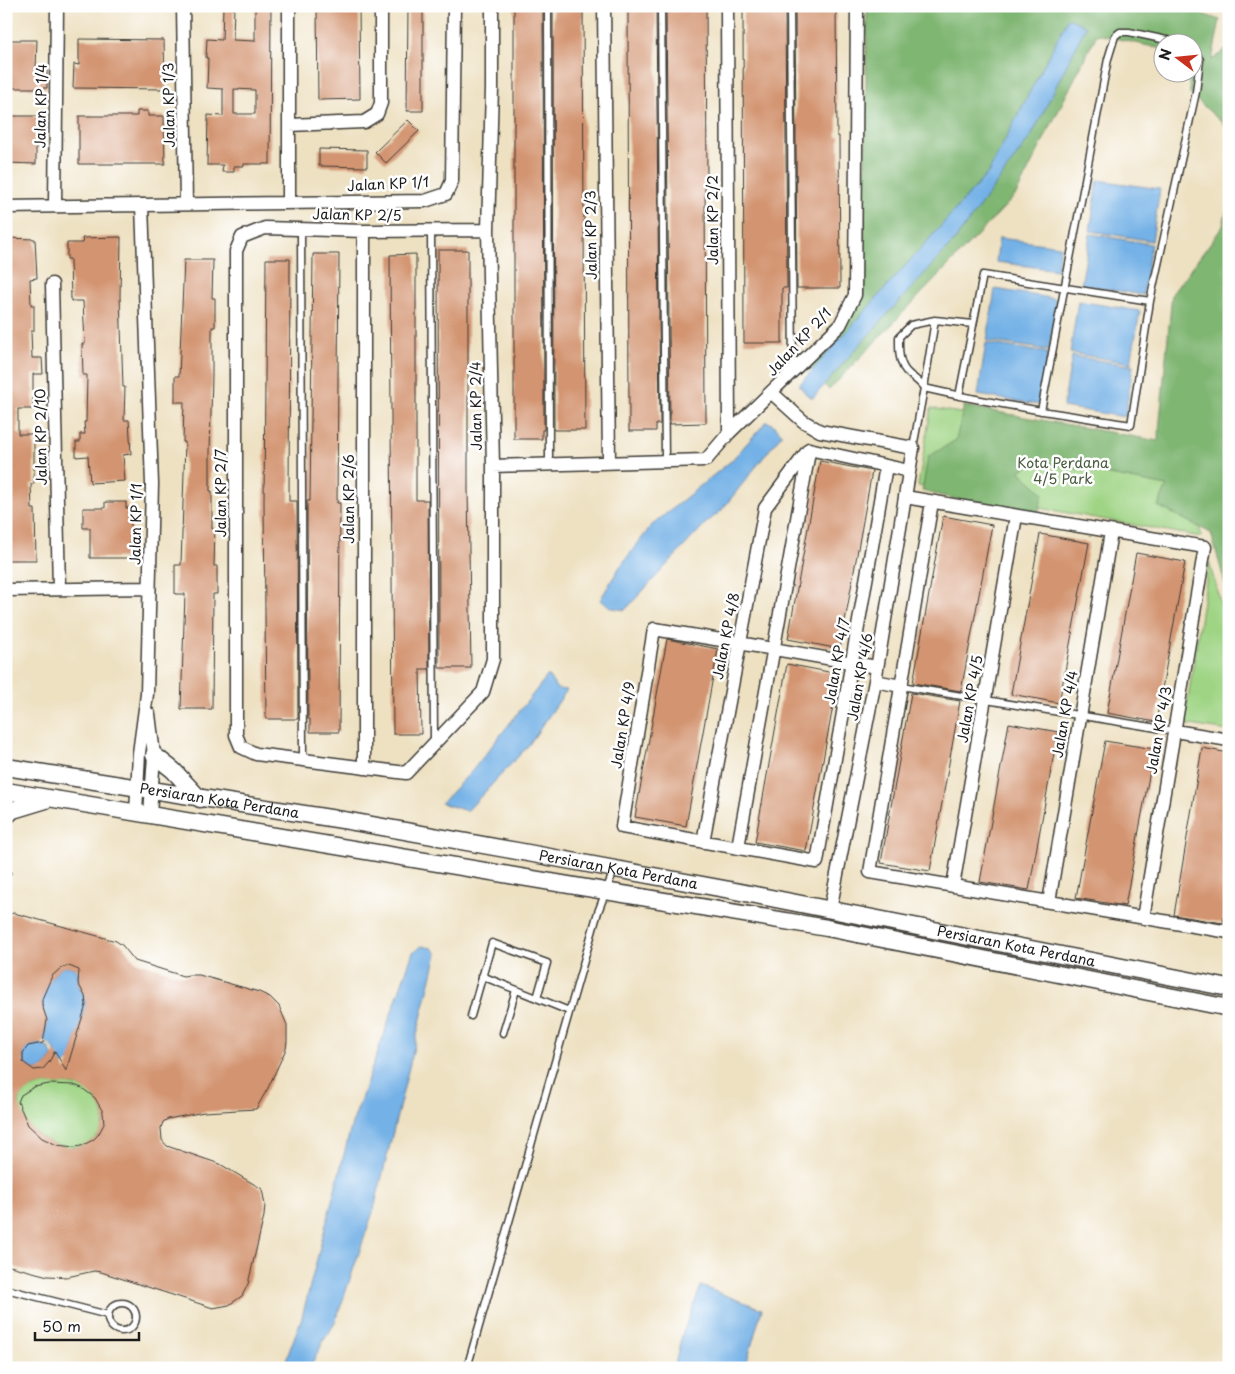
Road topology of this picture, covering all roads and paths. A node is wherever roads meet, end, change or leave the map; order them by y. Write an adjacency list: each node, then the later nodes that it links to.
1 (57, 6): 19 (street, Jalan KP 1/4)
2 (183, 6): 17 (street, Jalan KP 1/3)
3 (289, 6): 15 (street)
4 (381, 6): 15 (street)
5 (454, 6): 16 (street, Jalan KP 1/1)
6 (492, 6): 23 (street, Jalan KP 2/4)
7 (548, 6): 41 (lane)
8 (604, 6): 40 (street, Jalan KP 2/3)
9 (661, 6): 39 (lane)
10 (727, 6): 36 (street, Jalan KP 2/2)
11 (790, 6): 31 (lane)
12 (857, 6): 31 (street, Jalan KP 2/1)
13 (1152, 37): 27 (lane)
14 (1197, 82): 28 (lane)
15 (290, 125): 16 (street)
16 (289, 203): 17 (street, Jalan KP 1/1)
17 (186, 204): 18 (street, Jalan KP 1/1)
18 (142, 205): 19 (street, Jalan KP 1/1); 49 (street, Jalan KP 1/1)
19 (55, 206): 20 (street, Jalan KP 1/1)
20 (6, 207)
21 (301, 229): 24 (street, Jalan KP 2/5); 25 (street, Jalan KP 2/5); 65 (lane)
22 (431, 230): 23 (street, Jalan KP 2/5); 24 (street, Jalan KP 2/5); 63 (lane)
23 (488, 230): 42 (street, Jalan KP 2/4)
24 (364, 231): 67 (street, Jalan KP 2/6)
25 (236, 251): 65 (street, Jalan KP 2/7)
26 (52, 284): 50 (street, Jalan KP 2/10)
27 (1065, 288): 28 (lane); 30 (lane); 35 (lane)
28 (1150, 301): 35 (lane)
29 (935, 320): 30 (lane); 32 (lane); 32 (lane)
30 (973, 324): 34 (lane)
31 (793, 372): 33 (street, Jalan KP 2/1)
32 (924, 388): 34 (lane); 37 (lane)
33 (772, 393): 36 (street, Jalan KP 2/1); 37 (street)
34 (959, 396): 35 (lane)
35 (1041, 411)
36 (729, 433): 39 (street, Jalan KP 2/1)
37 (913, 448): 44 (street, Jalan KP 4/6)
38 (809, 449): 43 (street); 52 (street, Jalan KP 4/8); 53 (street)
39 (665, 461): 40 (street, Jalan KP 2/1)
40 (609, 462): 41 (street, Jalan KP 2/1)
41 (549, 463): 42 (street, Jalan KP 2/1)
42 (493, 466): 63 (street, Jalan KP 2/4)
43 (886, 466): 44 (street); 54 (street, Jalan KP 4/7)
44 (909, 471): 45 (street, Jalan KP 4/6)
45 (905, 497): 46 (street); 55 (street, Jalan KP 4/6)
46 (932, 502): 47 (street); 57 (street)
47 (1016, 516): 48 (street); 59 (street, Jalan KP 4/5)
48 (1111, 532): 60 (street, Jalan KP 4/4); 61 (street, Jalan KP 4/3)
49 (149, 588): 50 (street); 58 (street, Jalan KP 1/1)
50 (59, 589): 51 (street)
51 (6, 590)
52 (740, 643): 53 (street); 74 (street, Jalan KP 4/8); 74 (street, Jalan KP 4/9)
53 (773, 649): 54 (street); 75 (street)
54 (852, 663): 55 (street); 75 (street, Jalan KP 4/7)
55 (877, 667): 56 (street, Jalan KP 4/6)
56 (875, 681): 57 (street); 80 (street, Jalan KP 4/6)
57 (901, 686): 59 (lane); 77 (street)
58 (147, 694): 64 (street, Jalan KP 1/1); 68 (street, Jalan KP 1/1)
59 (985, 699): 60 (lane); 77 (street, Jalan KP 4/5)
60 (1080, 715): 61 (lane); 79 (street, Jalan KP 4/4)
61 (1174, 731): 62 (street); 81 (street, Jalan KP 4/3)
62 (1229, 740)
63 (434, 743): 67 (street, Jalan KP 2/4)
64 (154, 755): 68 (street, Jalan KP 1/1); 71 (street)
65 (303, 760): 67 (street)
66 (6, 768): 68 (street, Persiaran Kota Perdana)
67 (364, 768)
68 (145, 790): 71 (street, Persiaran Kota Perdana); 72 (street, Jalan KP 1/1)
69 (6, 791): 70 (street, Persiaran Kota Perdana)
70 (50, 799): 72 (street, Persiaran Kota Perdana); 73 (street)
71 (200, 799): 76 (street, Persiaran Kota Perdana)
72 (143, 814): 78 (street, Persiaran Kota Perdana)
73 (6, 816)
74 (703, 842): 75 (street)
75 (738, 848)
76 (614, 870): 78 (lane); 80 (street, Persiaran Kota Perdana)
77 (954, 886): 79 (street)
78 (607, 890): 87 (street, Persiaran Kota Perdana); 88 (lane)
79 (1049, 902): 81 (street)
80 (830, 910): 84 (street, Persiaran Kota Perdana)
81 (1143, 918): 82 (street)
82 (1229, 932)
83 (482, 976): 85 (lane); 86 (lane); 89 (lane)
84 (1229, 988)
85 (516, 990): 86 (lane); 90 (lane)
86 (536, 998): 88 (lane)
87 (1229, 1008)
88 (569, 1011): 93 (lane)
89 (471, 1016)
90 (503, 1033)
91 (6, 1289): 92 (lane)
92 (108, 1315): 92 (lane)
93 (467, 1368)

